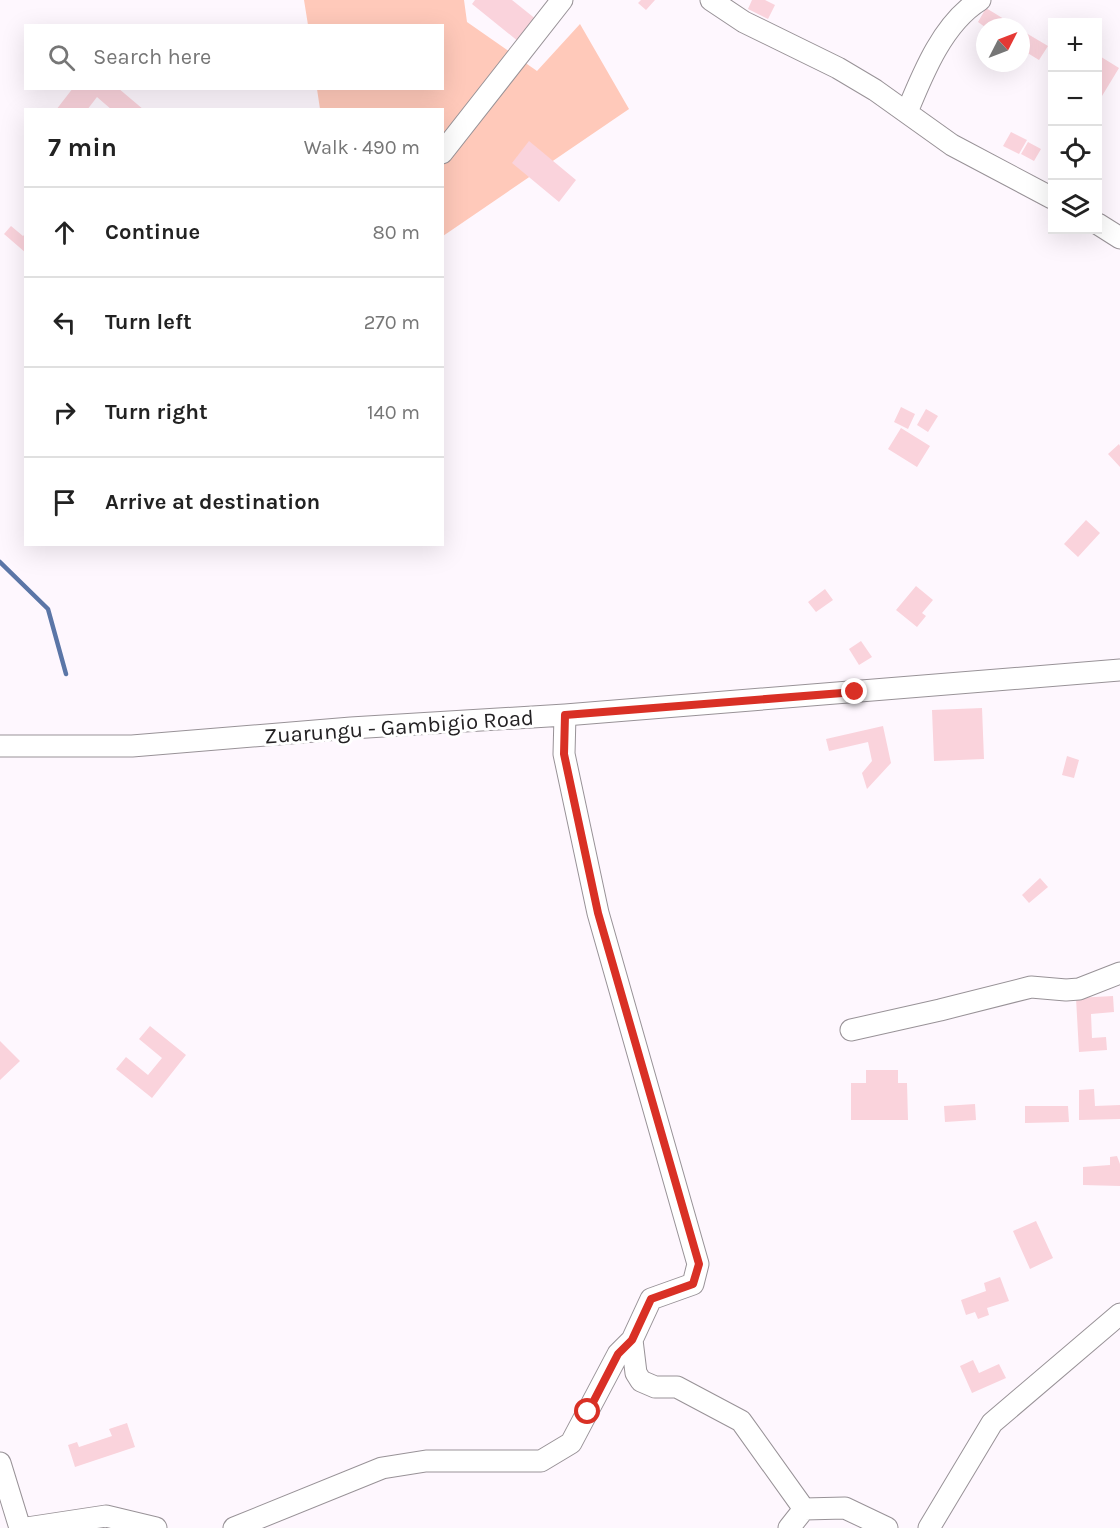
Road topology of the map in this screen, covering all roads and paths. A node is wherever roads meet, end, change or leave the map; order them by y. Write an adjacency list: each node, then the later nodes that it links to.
1 (562, 0): 5 (street)
2 (711, 0): 4 (street)
3 (980, 0): 4 (street)
4 (907, 112): 6 (street)
5 (444, 150)
6 (1048, 195)
7 (1102, 227): 8 (street)
8 (1120, 238)
9 (1120, 670): 10 (street, Zuarungu - Gambigio Road)
10 (565, 715): 11 (street, Zuarungu - Gambigio Road); 15 (street)
11 (0, 746)
12 (1120, 974): 13 (street)
13 (851, 1030)
14 (1120, 1314): 24 (street)
15 (632, 1340): 17 (street); 21 (street)
16 (0, 1463): 18 (street)
17 (804, 1509): 22 (street); 23 (street)
18 (20, 1528)
19 (27, 1528): 20 (street)
20 (156, 1528)
21 (234, 1528)
22 (789, 1528)
23 (887, 1528)
24 (929, 1528)

